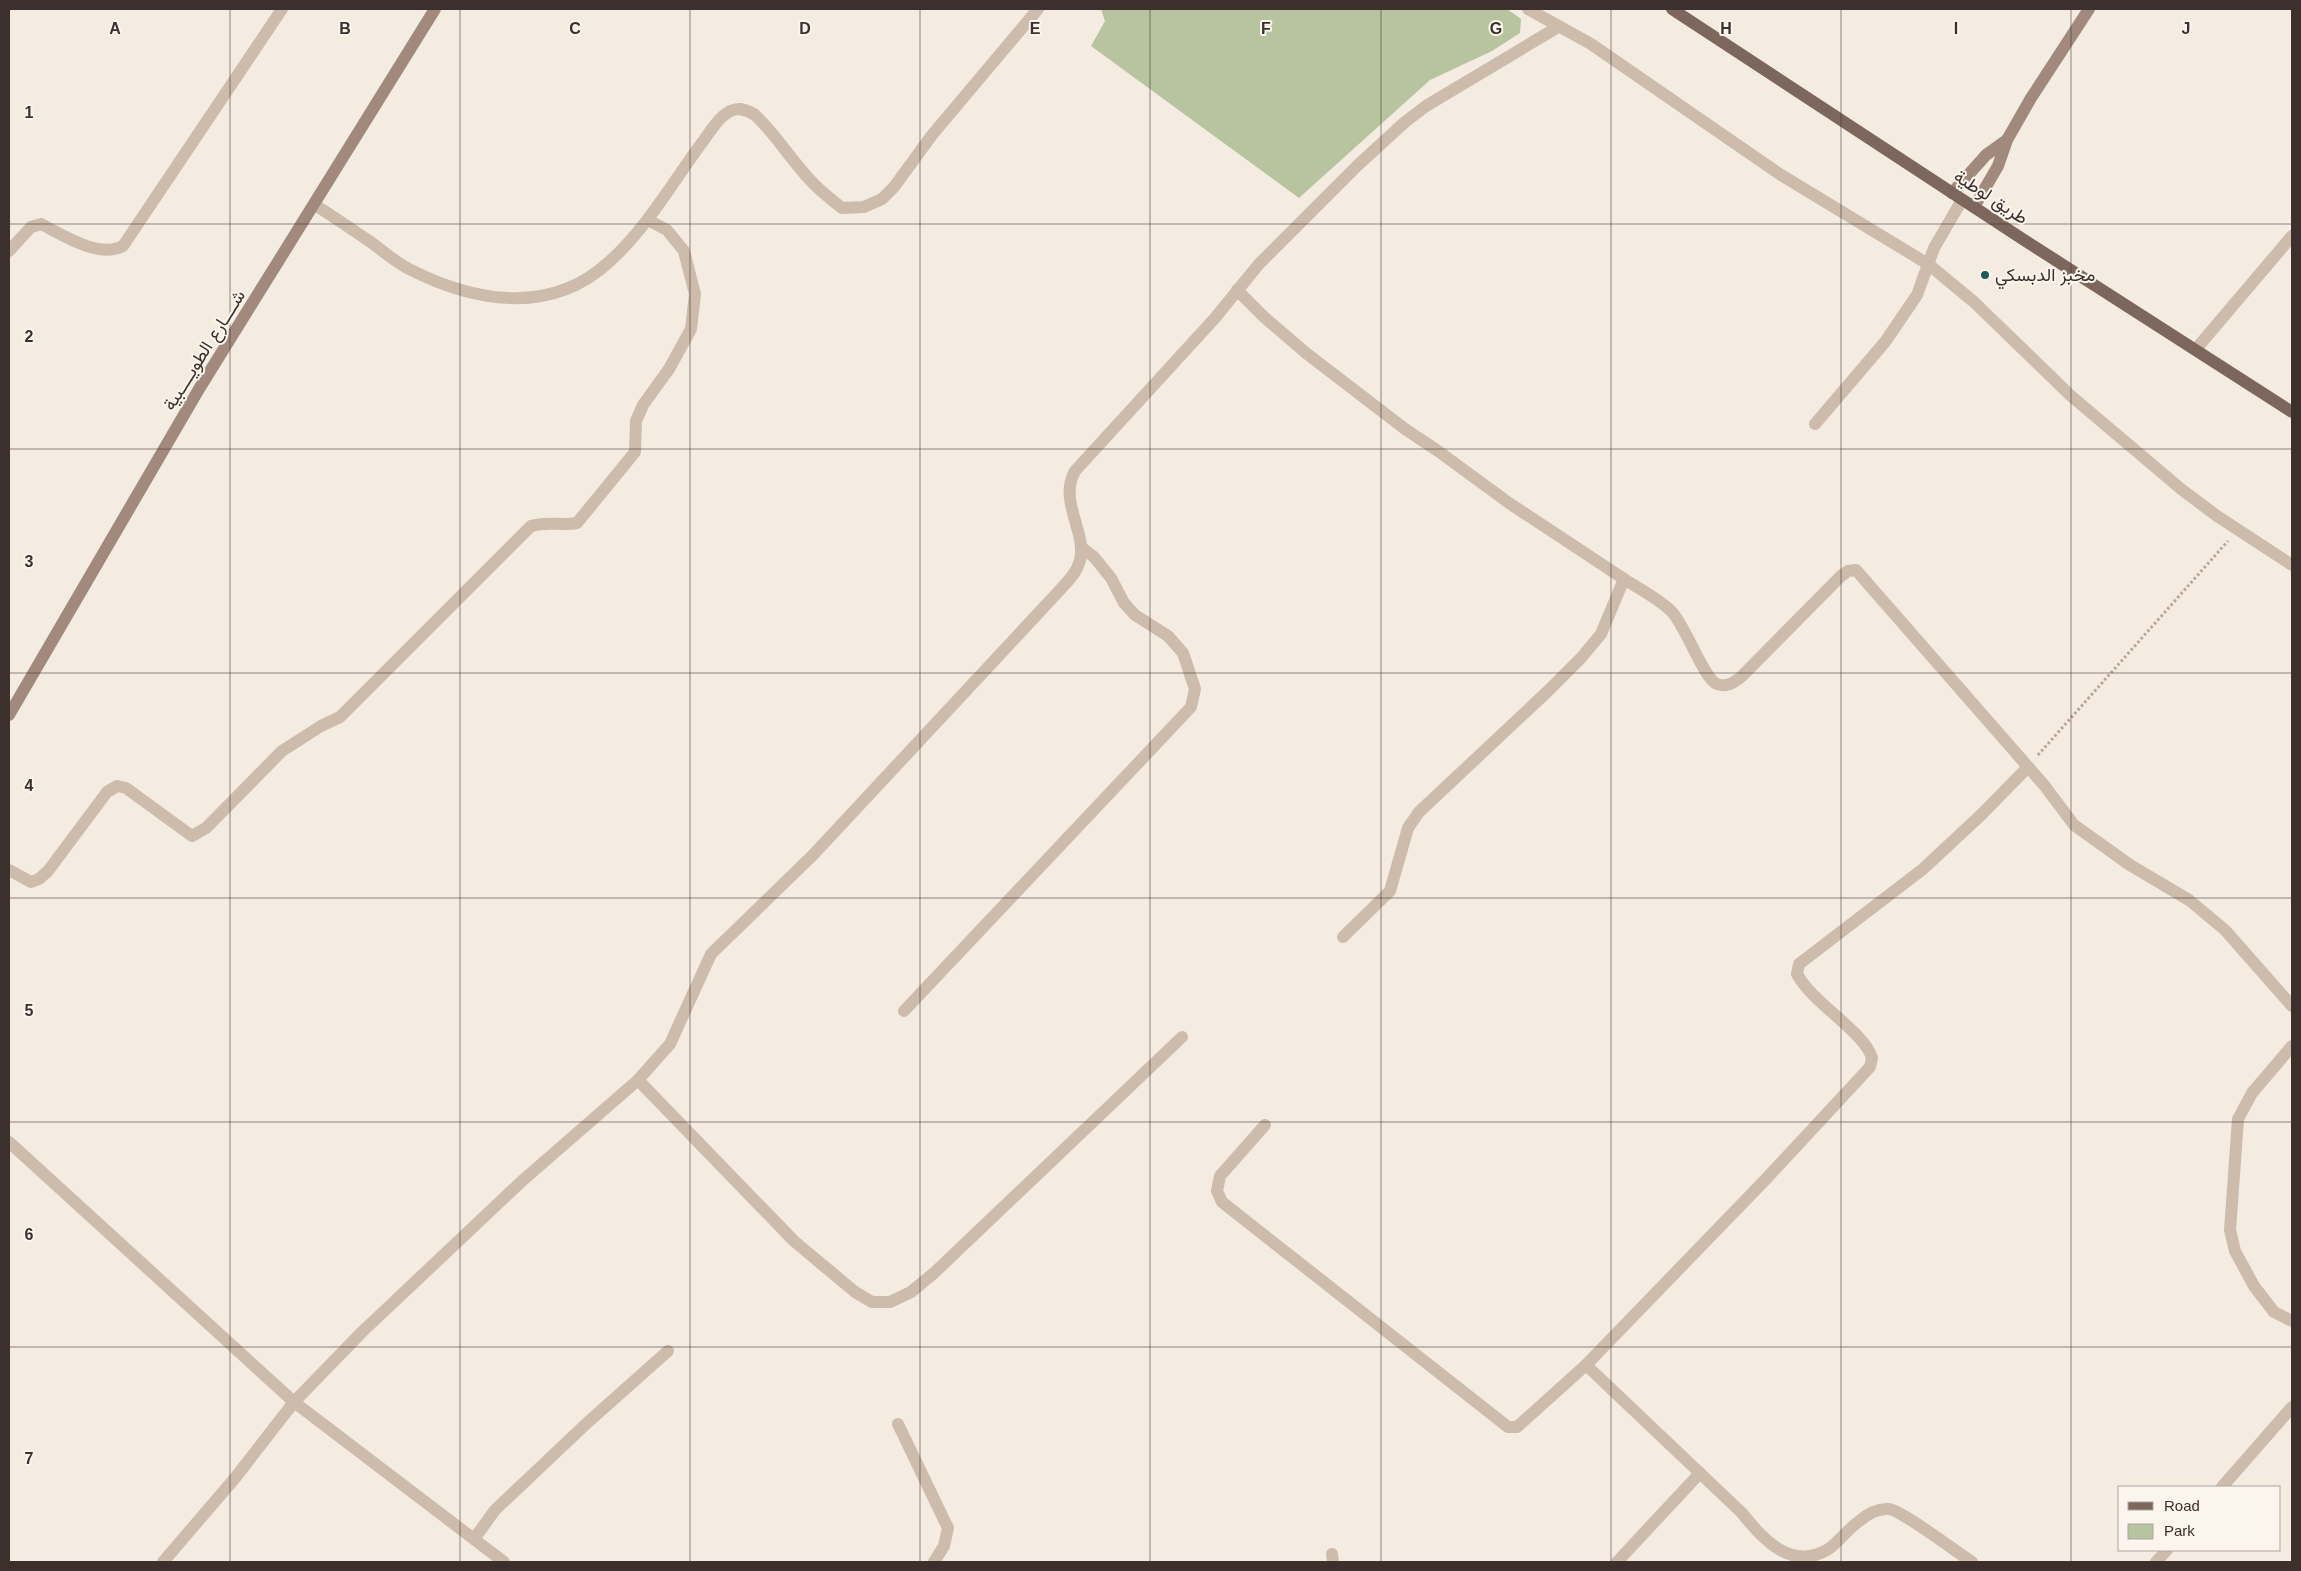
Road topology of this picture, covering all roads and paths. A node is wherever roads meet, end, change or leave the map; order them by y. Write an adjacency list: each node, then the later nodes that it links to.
1 (282, 9): 14 (street)
2 (435, 9): 10 (street, شــــارع الطويــــبية)
3 (1038, 9): 12 (street)
4 (1528, 9): 7 (street)
5 (2089, 9): 8 (street)
6 (1677, 10): 9 (main road, طريق لوطية)
7 (1558, 27): 15 (street); 16 (street)
8 (2007, 140): 9 (street); 11 (street)
9 (1957, 196): 11 (main road, طريق لوطية); 15 (street)
10 (315, 205): 12 (street); 24 (street, شــــارع الطويــــبية)
11 (1974, 207): 17 (main road, طريق لوطية)
12 (648, 220): 26 (street)
13 (2292, 236): 17 (street)
14 (9, 251)
15 (1928, 264): 19 (street); 20 (street)
16 (1236, 290): 21 (street); 23 (street)
17 (2196, 350): 18 (main road, طريق لوطية)
18 (2292, 412)
19 (1815, 424)
20 (2238, 529): 22 (street); 25 (path)
21 (1081, 547): 29 (street); 32 (street)
22 (2292, 565)
23 (1624, 579): 25 (street); 27 (street)
24 (9, 715)
25 (2028, 767): 28 (street); 37 (street)
26 (9, 870)
27 (1343, 937)
28 (2292, 1006)
29 (904, 1011)
30 (1182, 1037): 32 (street)
31 (2292, 1046): 35 (street)
32 (638, 1080): 38 (street)
33 (1265, 1125): 37 (street)
34 (9, 1142): 38 (street)
35 (2292, 1321)
36 (668, 1351): 43 (street)
37 (1586, 1366): 41 (street)
38 (294, 1402): 43 (street); 45 (street)
39 (2292, 1407): 42 (street)
40 (898, 1424): 47 (street)
41 (1700, 1473): 48 (street); 49 (street)
42 (2223, 1486)
43 (474, 1538): 46 (street)
44 (2166, 1551): 50 (street)
45 (163, 1562)
46 (504, 1562)
47 (934, 1562)
48 (1617, 1562)
49 (1972, 1562)
50 (2156, 1562)

